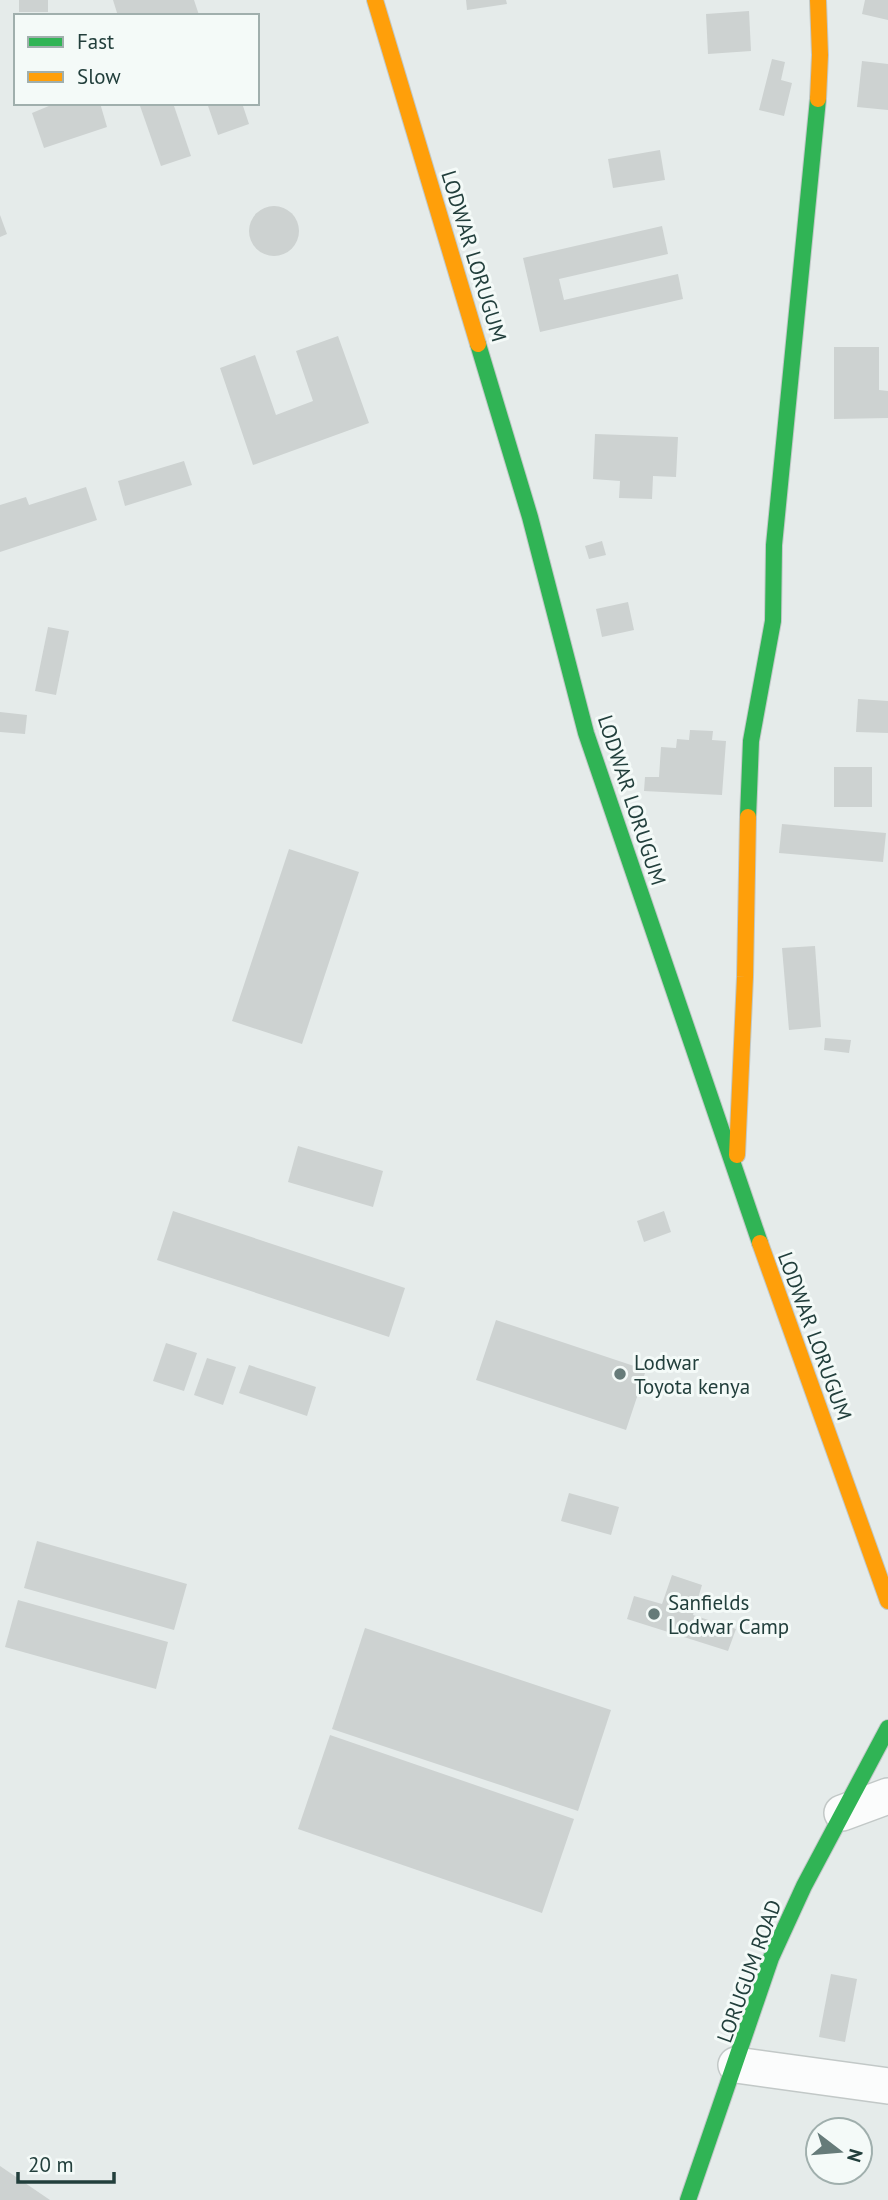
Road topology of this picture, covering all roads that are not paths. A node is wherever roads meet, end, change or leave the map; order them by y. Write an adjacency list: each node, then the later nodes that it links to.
1 (375, 0): 3 (street, LODWAR LORUGUM)
2 (818, 0): 3 (street)
3 (736, 1177): 4 (street, LODWAR LORUGUM)
4 (888, 1601)
5 (888, 1728): 7 (street, LORUGUM ROAD)
6 (888, 1796): 7 (street)
7 (842, 1813): 8 (street, LORUGUM ROAD)
8 (736, 2065): 9 (street); 10 (street, LORUGUM ROAD)
9 (888, 2086)
10 (688, 2200)

